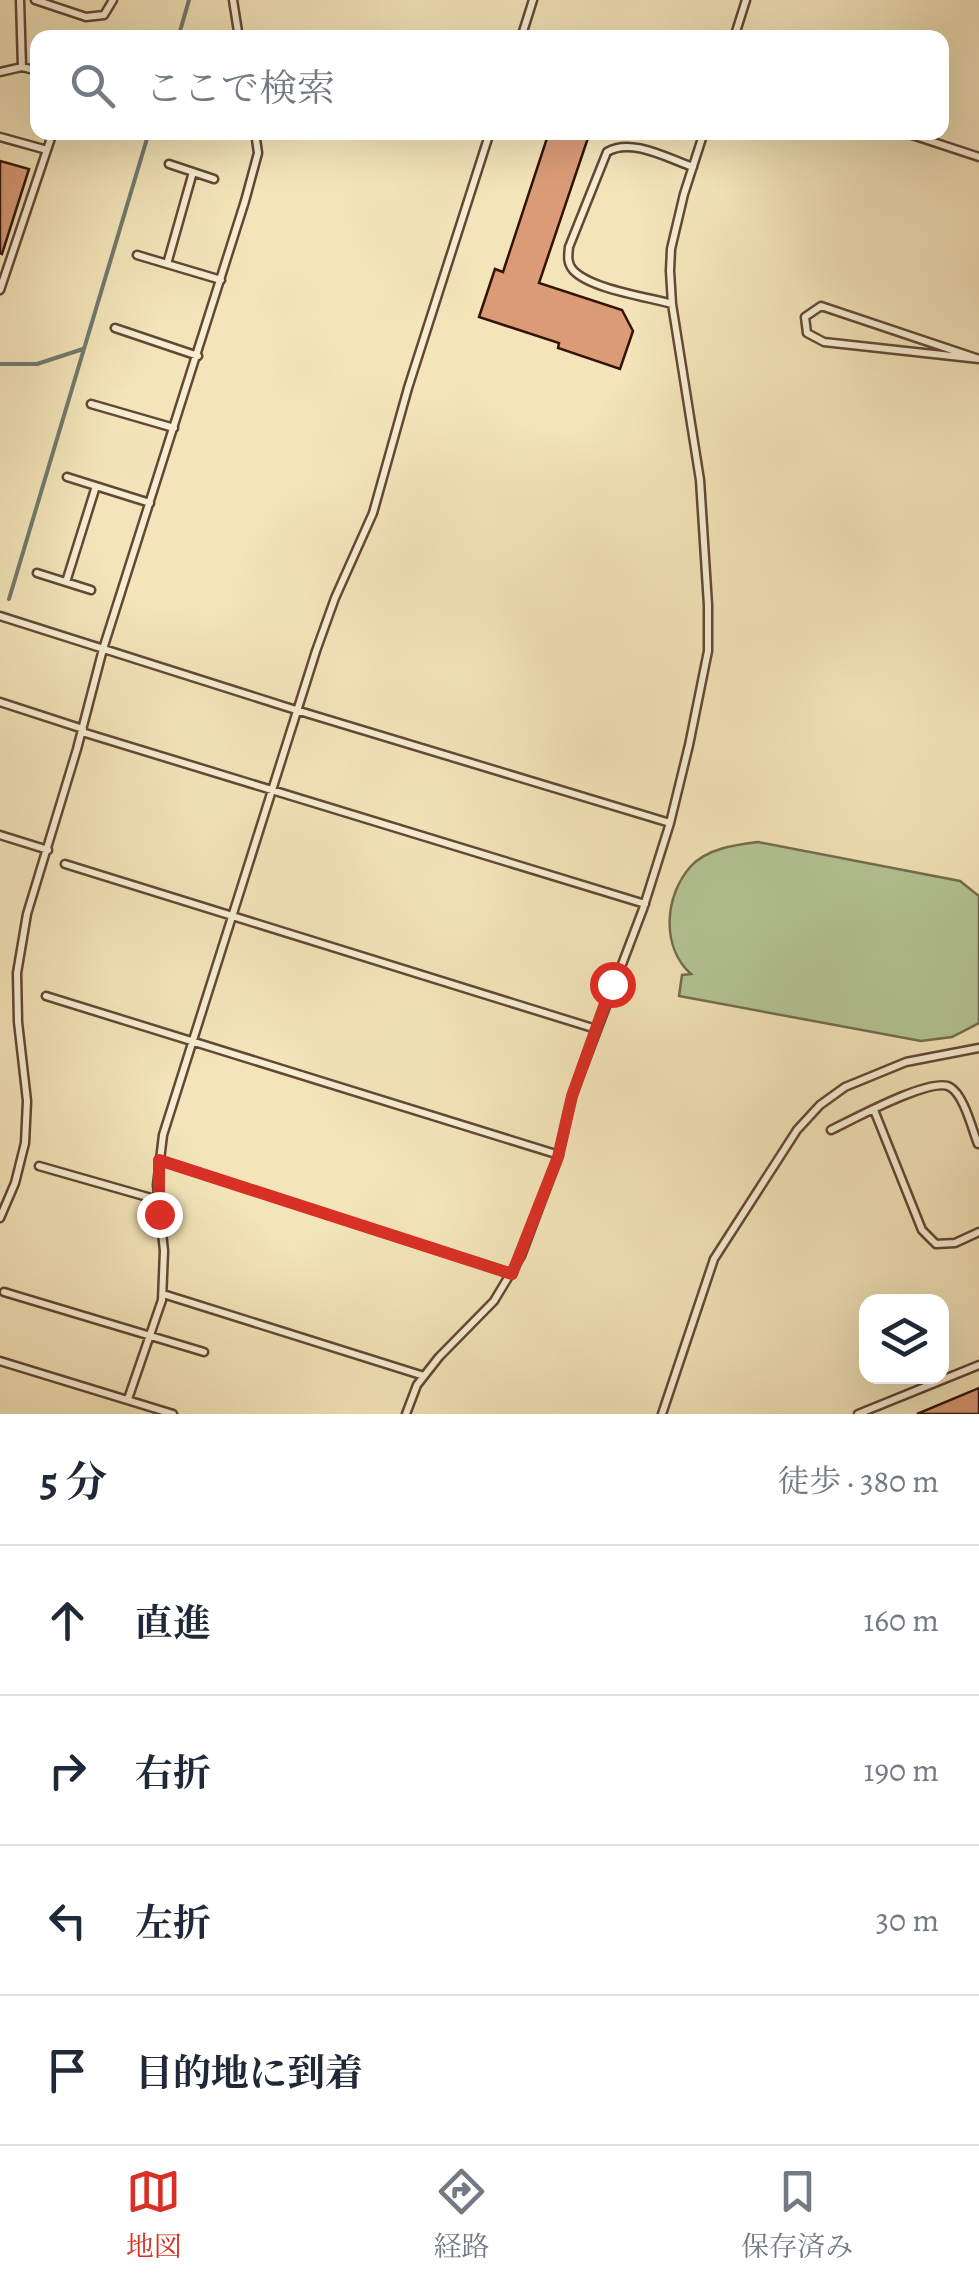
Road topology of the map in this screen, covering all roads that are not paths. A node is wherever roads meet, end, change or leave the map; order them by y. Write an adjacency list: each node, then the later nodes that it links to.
1 (20, 0): 10 (lane)
2 (35, 0): 3 (lane)
3 (113, 0)
4 (233, 0): 7 (lane)
5 (532, 0): 8 (lane)
6 (746, 0): 9 (lane)
7 (238, 30)
8 (523, 30)
9 (737, 30)
10 (22, 67): 11 (lane); 12 (lane)
11 (30, 68)
12 (0, 72)
13 (0, 137): 19 (lane)
14 (50, 140): 19 (lane)
15 (256, 140): 27 (lane)
16 (487, 140): 44 (lane)
17 (702, 140): 22 (lane)
18 (927, 140): 20 (lane)
19 (47, 150): 28 (lane)
20 (979, 157)
21 (169, 164): 23 (lane)
22 (694, 167): 29 (lane); 29 (lane)
23 (194, 172): 24 (lane); 26 (lane)
24 (214, 178)
25 (137, 255): 26 (lane)
26 (166, 264): 27 (lane)
27 (222, 280): 31 (lane)
28 (0, 290)
29 (672, 304): 47 (lane)
30 (115, 328): 31 (lane)
31 (198, 356): 34 (lane)
32 (979, 359): 32 (lane)
33 (91, 404): 34 (lane)
34 (174, 428): 37 (lane)
35 (67, 477): 36 (lane)
36 (96, 486): 37 (lane); 39 (lane)
37 (150, 504): 42 (lane)
38 (38, 573): 39 (lane)
39 (66, 582): 40 (lane)
40 (91, 590)
41 (0, 616): 42 (lane)
42 (102, 649): 44 (lane); 45 (lane)
43 (0, 702): 45 (lane)
44 (296, 710): 46 (lane); 47 (lane)
45 (82, 730): 46 (lane); 49 (lane)
46 (272, 792): 51 (lane); 52 (lane)
47 (670, 823): 51 (lane)
48 (0, 835): 49 (lane)
49 (48, 850): 64 (lane)
50 (65, 864): 52 (lane)
51 (645, 904): 54 (lane)
52 (232, 916): 54 (lane); 55 (lane)
53 (46, 996): 55 (lane)
54 (596, 1030): 60 (lane)
55 (194, 1042): 60 (lane); 61 (lane)
56 (979, 1048): 77 (lane)
57 (874, 1110): 58 (lane); 59 (lane); 65 (lane)
58 (831, 1130)
59 (978, 1144)
60 (559, 1155): 66 (lane)
61 (159, 1160): 63 (lane); 66 (lane)
62 (39, 1166): 63 (lane)
63 (158, 1200): 68 (lane)
64 (0, 1218)
65 (979, 1232)
66 (512, 1274): 73 (lane)
67 (4, 1292): 69 (lane)
68 (162, 1294): 69 (lane); 73 (lane)
69 (150, 1336): 70 (lane); 74 (lane)
70 (204, 1352)
71 (0, 1360): 74 (lane)
72 (979, 1365): 78 (lane)
73 (424, 1376): 76 (lane)
74 (128, 1399): 75 (lane)
75 (173, 1414)
76 (406, 1414)
77 (662, 1414)
78 (858, 1414)

